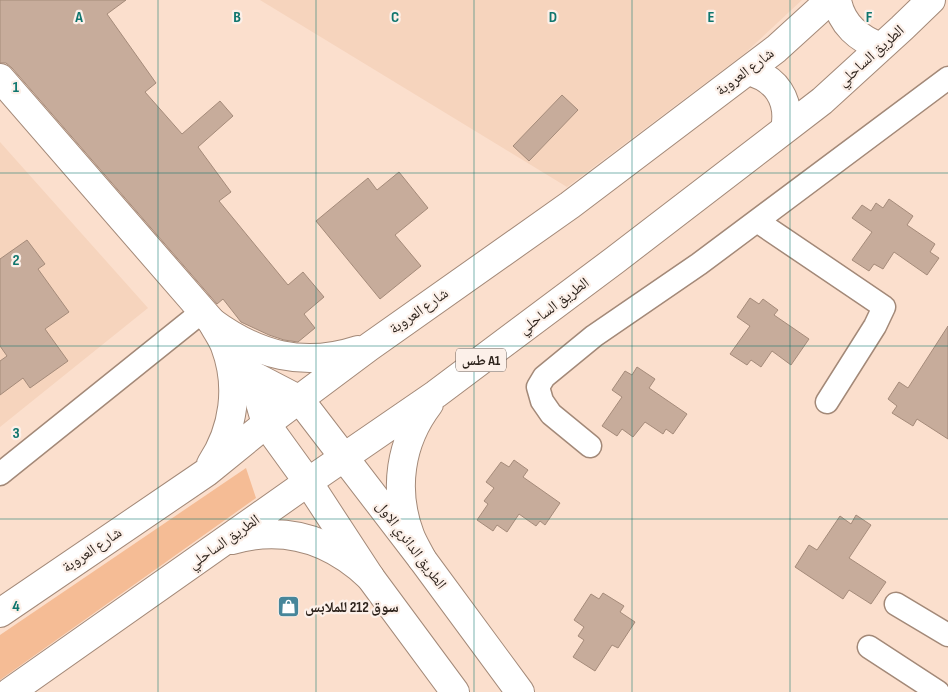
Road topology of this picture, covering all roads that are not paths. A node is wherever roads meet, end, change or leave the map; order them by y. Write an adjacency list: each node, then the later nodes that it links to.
1 (830, 0): 5 (main road, شارع العروبة)
2 (837, 0): 4 (main road)
3 (931, 0): 4 (main road, الطريق الساحلي / طس A1)
4 (882, 47): 8 (main road, الطريق الساحلي / طس A1)
5 (747, 71): 8 (main road); 11 (main road, شارع العروبة)
6 (0, 78): 10 (main road)
7 (948, 78): 9 (street)
8 (784, 129): 13 (main road, الطريق الساحلي / طس A1)
9 (757, 221): 15 (street); 17 (street)
10 (208, 316): 11 (main road); 12 (main road); 19 (main road); 20 (street)
11 (369, 347): 14 (main road, شارع العروبة)
12 (252, 375): 14 (main road); 16 (main road)
13 (436, 394): 18 (main road, الطريق الساحلي / طس A1); 23 (main road)
14 (300, 400): 16 (main road, شارع العروبة); 18 (main road, الطريق الدائري الاول)
15 (827, 402)
16 (266, 424): 19 (main road, شارع العروبة); 21 (main road)
17 (590, 446)
18 (344, 458): 21 (main road, الطريق الساحلي / طس A1); 23 (main road, الطريق الدائري الاول)
19 (207, 472): 26 (main road, شارع العروبة)
20 (0, 474)
21 (308, 482): 22 (main road, الطريق الساحلي / طس A1); 24 (main road)
22 (223, 543): 24 (main road); 29 (main road, الطريق الساحلي / طس A1)
23 (422, 558): 31 (main road, الطريق الدائري الاول)
24 (370, 577): 30 (main road)
25 (896, 604): 27 (street)
26 (0, 613)
27 (948, 635)
28 (869, 647): 32 (street)
29 (10, 692)
30 (455, 692)
31 (520, 692)
32 (938, 692)

